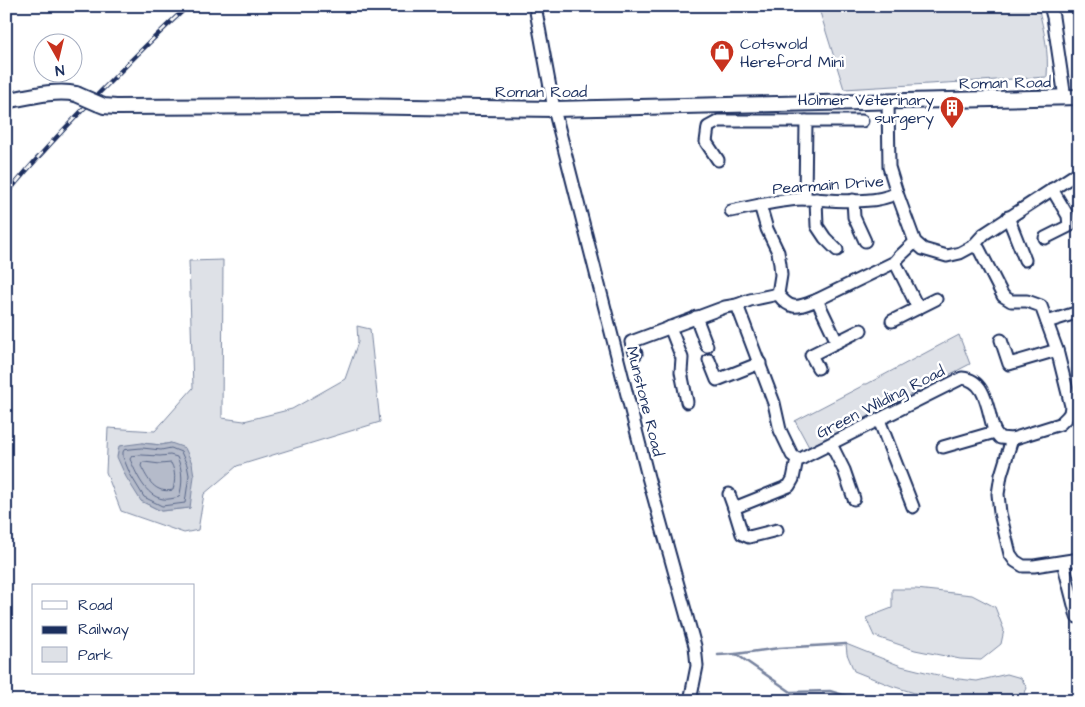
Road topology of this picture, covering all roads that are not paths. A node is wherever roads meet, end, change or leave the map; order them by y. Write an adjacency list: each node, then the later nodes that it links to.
1 (535, 6): 6 (street, Munstone Road)
2 (1050, 6): 3 (street)
3 (1072, 98): 5 (main road, Roman Road)
4 (6, 101): 6 (main road, Roman Road, bridge)
5 (888, 102): 6 (main road, Roman Road); 12 (street)
6 (554, 109): 60 (street, Munstone Road)
7 (806, 121): 8 (street); 9 (street); 13 (street)
8 (862, 121)
9 (718, 160)
10 (1079, 172): 11 (street)
11 (1052, 189): 17 (street); 18 (street)
12 (897, 193): 14 (street, Pearmain Drive); 20 (street)
13 (811, 199): 14 (street, Pearmain Drive); 15 (street, Pearmain Drive); 22 (street)
14 (853, 200): 19 (street)
15 (760, 205): 16 (street, Pearmain Drive); 25 (street)
16 (731, 211)
17 (1008, 218): 21 (street); 23 (street)
18 (1045, 238)
19 (865, 241)
20 (915, 242): 21 (street); 24 (street)
21 (972, 246): 33 (street)
22 (837, 250)
23 (1025, 260)
24 (895, 262): 27 (street); 29 (street)
25 (778, 294): 27 (street); 28 (street)
26 (936, 298): 29 (street)
27 (817, 300): 37 (street)
28 (731, 306): 31 (street); 42 (street)
29 (918, 308): 32 (street)
30 (1079, 312): 33 (street)
31 (696, 317): 34 (street); 38 (street)
32 (892, 322)
33 (1047, 322): 39 (street)
34 (670, 327): 40 (street); 45 (street)
35 (861, 330): 37 (street)
36 (1001, 340): 39 (street)
37 (837, 342): 43 (street)
38 (707, 346)
39 (1057, 350): 44 (street)
40 (636, 354)
41 (709, 360): 42 (street)
42 (760, 363): 51 (street)
43 (818, 368)
44 (1074, 395): 48 (street)
45 (686, 402)
46 (879, 420): 47 (street, Green Wilding Road); 49 (street, Green Wilding Road); 54 (street)
47 (995, 432): 48 (street); 50 (street)
48 (1012, 439): 58 (street)
49 (831, 444): 51 (street, Green Wilding Road); 53 (street)
50 (943, 447)
51 (796, 459): 55 (street)
52 (729, 494): 55 (street)
53 (854, 499)
54 (913, 507)
55 (734, 508): 56 (street)
56 (777, 530)
57 (1079, 558): 58 (street)
58 (1063, 562): 59 (street)
59 (1077, 617)
60 (690, 701)

